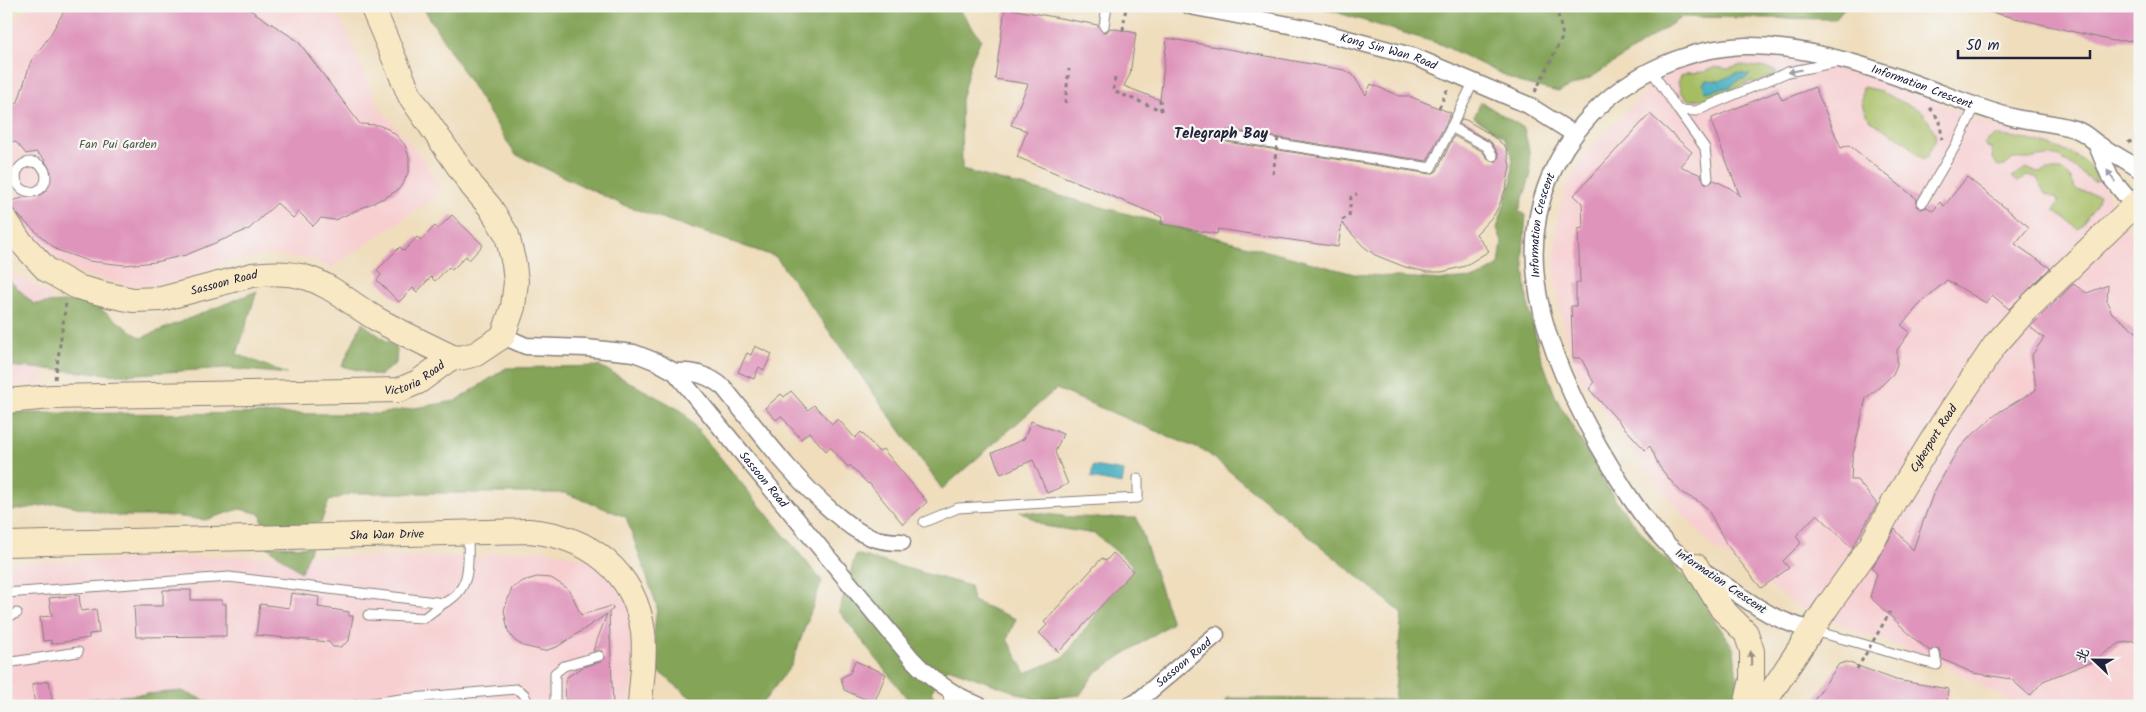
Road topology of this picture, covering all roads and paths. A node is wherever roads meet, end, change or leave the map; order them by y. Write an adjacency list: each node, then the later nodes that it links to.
1 (17, 6): 7 (path)
2 (372, 6): 41 (street)
3 (1107, 6): 8 (lane)
4 (1126, 6): 9 (path)
5 (1190, 6): 14 (street, Kong Sin Wan Road)
6 (1556, 6): 16 (path)
7 (6, 13)
8 (1104, 26)
9 (1123, 30)
10 (1843, 61): 12 (street, Information Crescent); 20 (street, Information Crescent); 22 (lane, one-way to 22)
11 (1069, 69): 18 (path)
12 (1651, 70): 22 (lane); 24 (street, Information Crescent)
13 (1115, 78): 17 (path)
14 (1474, 82): 23 (lane); 24 (street, Kong Sin Wan Road)
15 (1451, 83): 21 (path)
16 (1532, 97)
17 (1160, 100)
18 (1065, 103)
19 (1926, 105): 28 (path)
20 (1975, 106): 27 (street, Information Crescent); 36 (lane)
21 (1438, 108)
22 (1678, 110): 32 (lane)
23 (1451, 127): 25 (lane); 29 (lane)
24 (1574, 134): 51 (street, Information Crescent)
25 (1228, 136)
26 (1278, 137): 31 (path, bridge)
27 (2096, 143): 30 (street, Information Crescent); 37 (street, one-way to 27)
28 (1941, 144)
29 (1493, 156)
30 (2140, 170)
31 (1273, 174)
32 (1708, 178)
33 (16, 180): 34 (lane)
34 (6, 185)
35 (1357, 194): 39 (path, bridge)
36 (1922, 204)
37 (2138, 206): 58 (street, Cyberport Road)
38 (6, 220): 42 (street, Sassoon Road)
39 (1342, 220)
40 (67, 299): 44 (path)
41 (502, 336): 42 (street, Victoria Road); 43 (street, Sassoon Road)
42 (452, 357): 45 (street, Victoria Road)
43 (675, 372): 49 (street); 65 (street, Sassoon Road)
44 (54, 381)
45 (6, 401)
46 (1138, 478): 47 (lane)
47 (924, 522)
48 (468, 533): 50 (street, Sha Wan Drive); 53 (lane); 69 (street, Sha Wan Drive)
49 (902, 542)
50 (6, 544)
51 (1696, 566): 58 (street, Information Crescent); 72 (street, one-way to 51)
52 (6, 592): 53 (lane)
53 (444, 604): 56 (lane)
54 (1890, 612): 64 (path, bridge)
55 (17, 613): 57 (lane)
56 (368, 615)
57 (6, 617)
58 (1812, 631): 61 (lane, Information Crescent); 73 (street, Cyberport Road)
59 (1216, 635): 71 (street, Sassoon Road)
60 (78, 652): 63 (lane)
61 (1935, 654)
62 (599, 656): 68 (lane)
63 (6, 663)
64 (1857, 669)
65 (949, 698): 70 (street, Sassoon Road)
66 (351, 706): 67 (lane)
67 (529, 706)
68 (555, 706)
69 (640, 706)
70 (980, 706)
71 (1128, 706)
72 (1746, 706)
73 (1762, 706)

